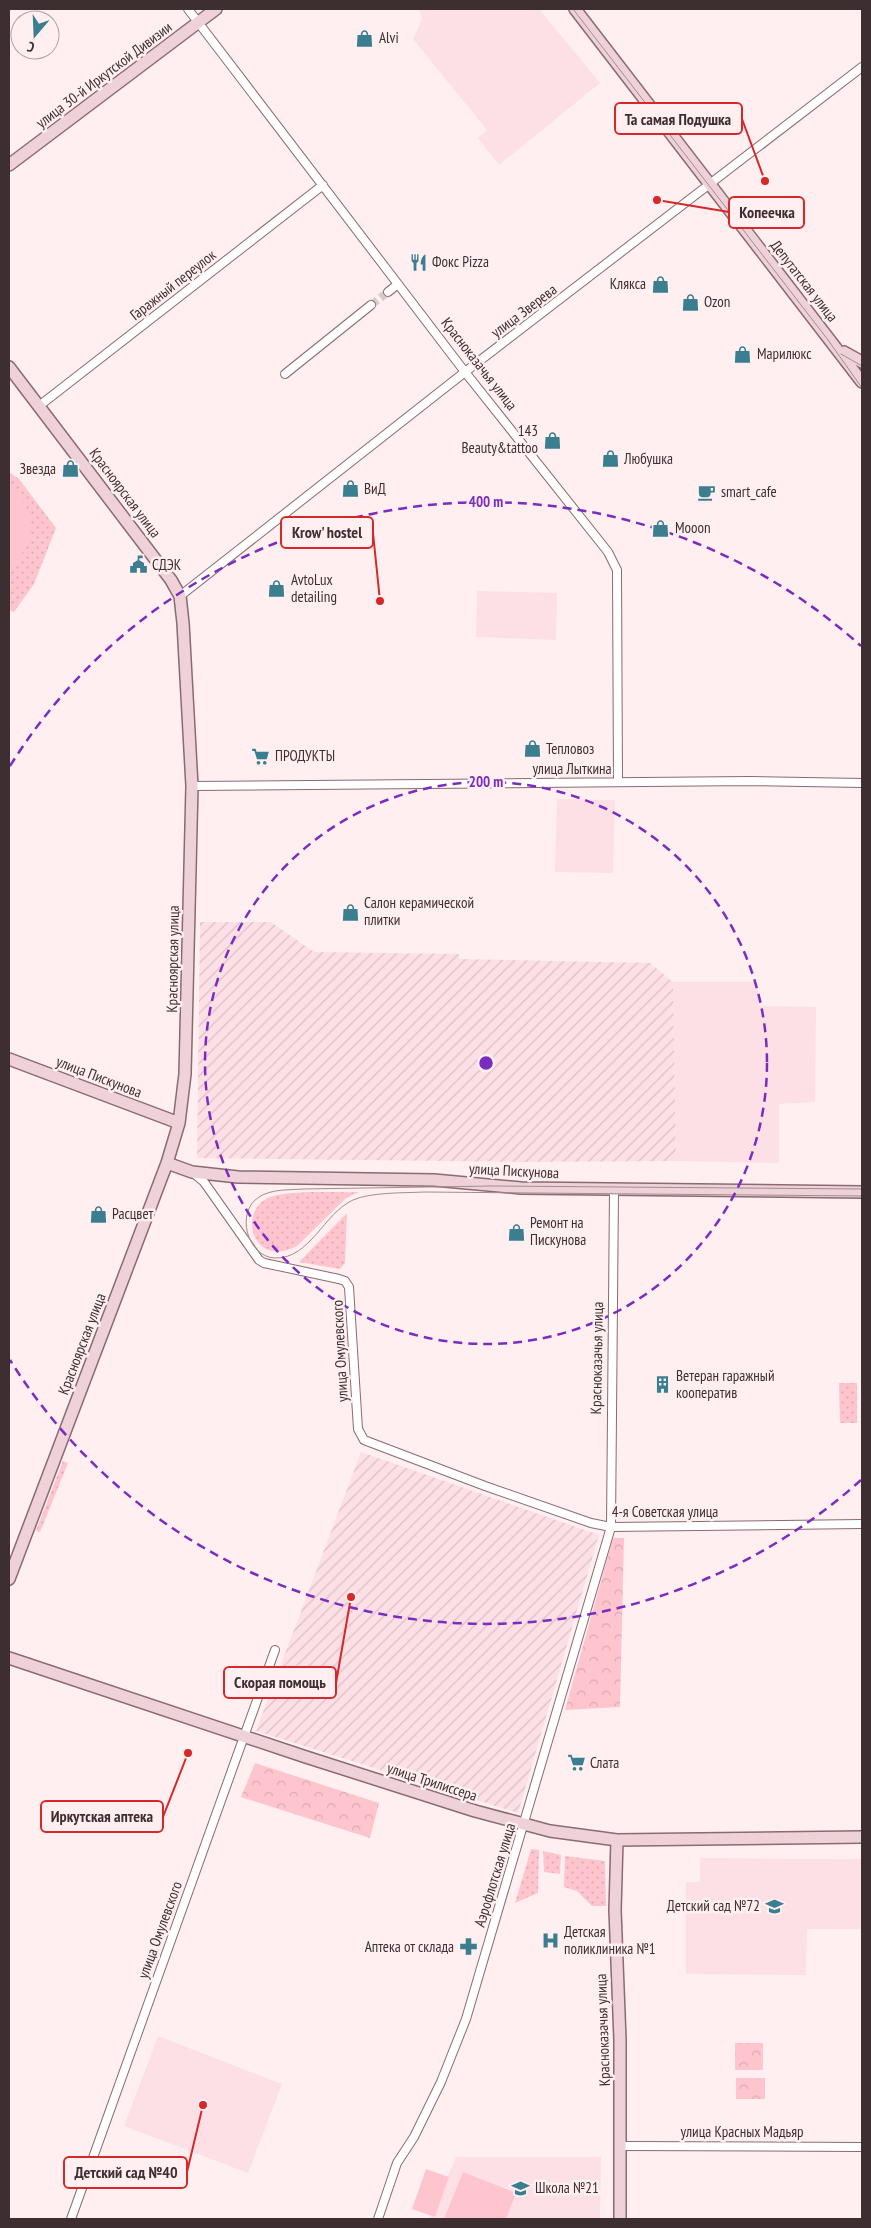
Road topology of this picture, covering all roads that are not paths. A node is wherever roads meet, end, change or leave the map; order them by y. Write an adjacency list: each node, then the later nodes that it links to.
1 (188, 9): 4 (street, Красноказачья улица)
2 (216, 9): 4 (street, улица 30-й Иркутской Дивизии)
3 (575, 9): 7 (street, Депутатская улица)
4 (199, 23): 6 (street, улица 30-й Иркутской Дивизии); 8 (street, Красноказачья улица)
5 (862, 67): 7 (street, улица Зверева)
6 (9, 165)
7 (710, 184): 12 (street, Депутатская улица); 15 (street, улица Зверева)
8 (323, 185): 9 (street, Красноказачья улица); 18 (street, Гаражный переулок)
9 (398, 284): 10 (street); 15 (street, Красноказачья улица)
10 (388, 292)
11 (371, 305): 16 (street)
12 (829, 338): 13 (street); 17 (street, Депутатская улица)
13 (862, 362)
14 (9, 367): 18 (street, Красноярская улица)
15 (465, 372): 19 (street, улица Зверева); 20 (street, Красноказачья улица)
16 (285, 374)
17 (862, 382)
18 (39, 406): 19 (street, Красноярская улица)
19 (180, 596): 22 (street, Красноярская улица)
20 (618, 782): 21 (street, улица Лыткина); 22 (street, улица Лыткина)
21 (862, 783)
22 (192, 786): 24 (street, Красноярская улица)
23 (9, 1059): 24 (street, улица Пискунова)
24 (179, 1123): 25 (street, Красноярская улица)
25 (167, 1164): 26 (street, улица Пискунова); 32 (street, Красноярская улица)
26 (192, 1172): 27 (street, улица Пискунова); 29 (street, улица Омулевского)
27 (614, 1190): 28 (street, улица Пискунова); 31 (street, Красноказачья улица)
28 (862, 1192)
29 (364, 1440): 31 (street, 4-я Советская улица)
30 (862, 1524): 31 (street, 4-я Советская улица)
31 (610, 1528): 36 (street, Аэрофлотская улица)
32 (9, 1579)
33 (275, 1650): 35 (street, улица Омулевского)
34 (9, 1658): 35 (street, улица Трилиссера)
35 (243, 1737): 36 (street, улица Трилиссера); 41 (street, улица Омулевского)
36 (524, 1825): 38 (street, улица Трилиссера); 42 (street, Аэрофлотская улица)
37 (862, 1838): 38 (street, улица Трилиссера)
38 (617, 1840): 39 (street, Красноказачья улица)
39 (621, 2146): 40 (street, улица Красных Мадьяр); 43 (street, Красноказачья улица)
40 (862, 2147)
41 (71, 2219)
42 (378, 2219)
43 (620, 2219)

